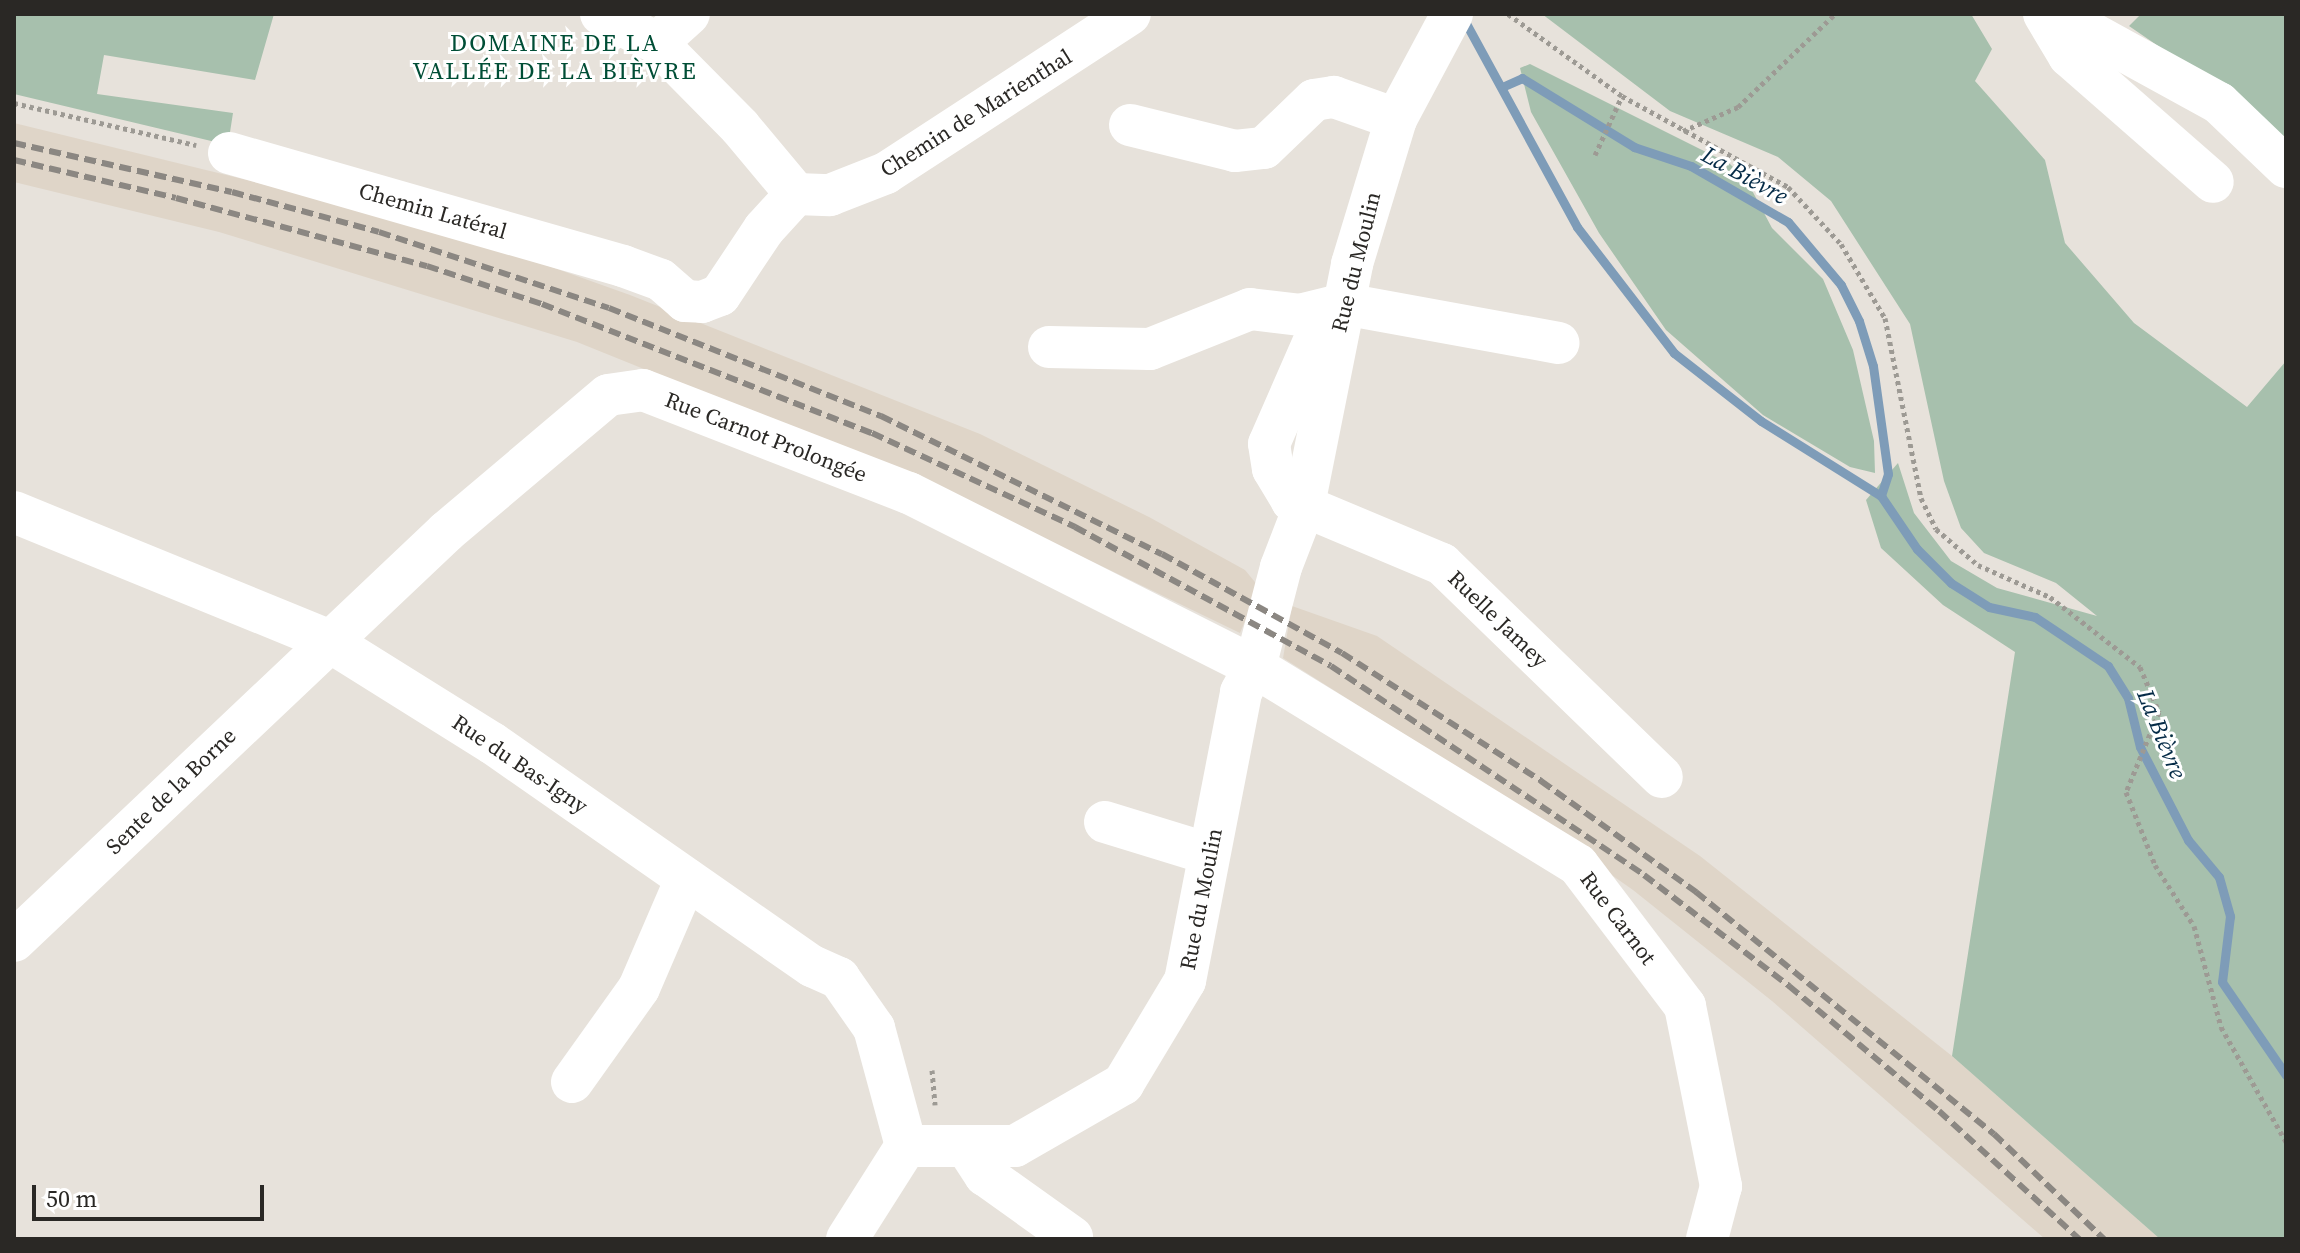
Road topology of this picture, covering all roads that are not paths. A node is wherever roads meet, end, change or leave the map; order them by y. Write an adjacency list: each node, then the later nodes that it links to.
1 (601, 14): 7 (street)
2 (689, 14): 7 (street)
3 (1130, 14): 13 (street, Chemin de Marienthal)
4 (2044, 14): 12 (street)
5 (2057, 14): 11 (street)
6 (1440, 18): 8 (street, Rue du Moulin)
7 (657, 43): 13 (street)
8 (1396, 119): 9 (street); 14 (street, Rue du Moulin)
9 (1130, 125)
10 (229, 153): 13 (street, Chemin Latéral)
11 (2286, 167)
12 (2213, 182)
13 (796, 194)
14 (1336, 306): 15 (street); 16 (street); 17 (street, Rue du Moulin)
15 (1558, 343)
16 (1049, 347)
17 (1303, 510): 20 (street, Rue du Moulin); 21 (street, Ruelle Jamey)
18 (14, 512): 19 (street, Rue du Bas-Igny)
19 (327, 640): 20 (street, Rue Carnot Prolongée); 24 (street, Rue du Bas-Igny); 25 (street, Sente de la Borne)
20 (1255, 667): 23 (street, Rue du Moulin); 31 (street, Rue Carnot)
21 (1662, 777)
22 (1105, 822): 23 (street)
23 (1209, 854): 28 (street, Rue du Moulin)
24 (686, 879): 26 (street); 27 (street, Rue du Bas-Igny)
25 (14, 941)
26 (572, 1082)
27 (906, 1146): 28 (street, Rue du Moulin); 30 (street)
28 (966, 1146): 29 (street)
29 (1072, 1237)
30 (847, 1239)
31 (1707, 1239)

